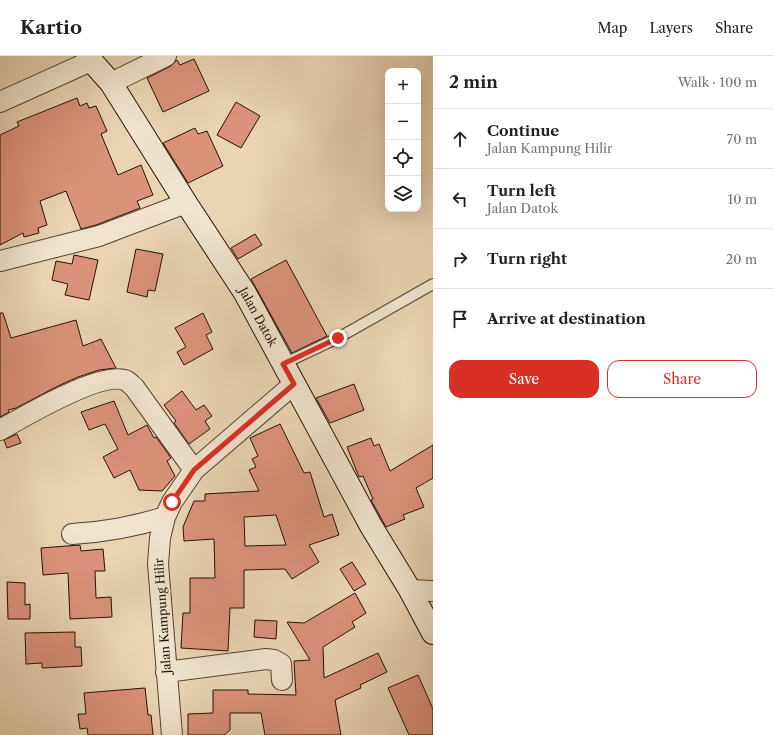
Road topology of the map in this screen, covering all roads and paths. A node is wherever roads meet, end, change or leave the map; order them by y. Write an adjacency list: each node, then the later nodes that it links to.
1 (166, 56): 3 (street)
2 (89, 59): 3 (main road, Jalan Datok); 4 (street)
3 (112, 83): 5 (main road, Jalan Datok)
4 (0, 102)
5 (186, 203): 6 (street); 8 (main road, Jalan Datok)
6 (0, 261)
7 (433, 284): 8 (lane)
8 (283, 364): 9 (main road, Jalan Datok)
9 (294, 384): 11 (street, Jalan Kampung Hilir); 14 (main road, Jalan Datok)
10 (0, 430): 11 (street)
11 (194, 470): 12 (street, Jalan Kampung Hilir)
12 (165, 517): 13 (street); 17 (street, Jalan Kampung Hilir)
13 (72, 534)
14 (410, 590): 15 (street); 16 (main road, Jalan Datok)
15 (433, 591)
16 (433, 632)
17 (166, 672): 18 (street); 19 (street, Jalan Kampung Hilir)
18 (282, 680)
19 (172, 735)

